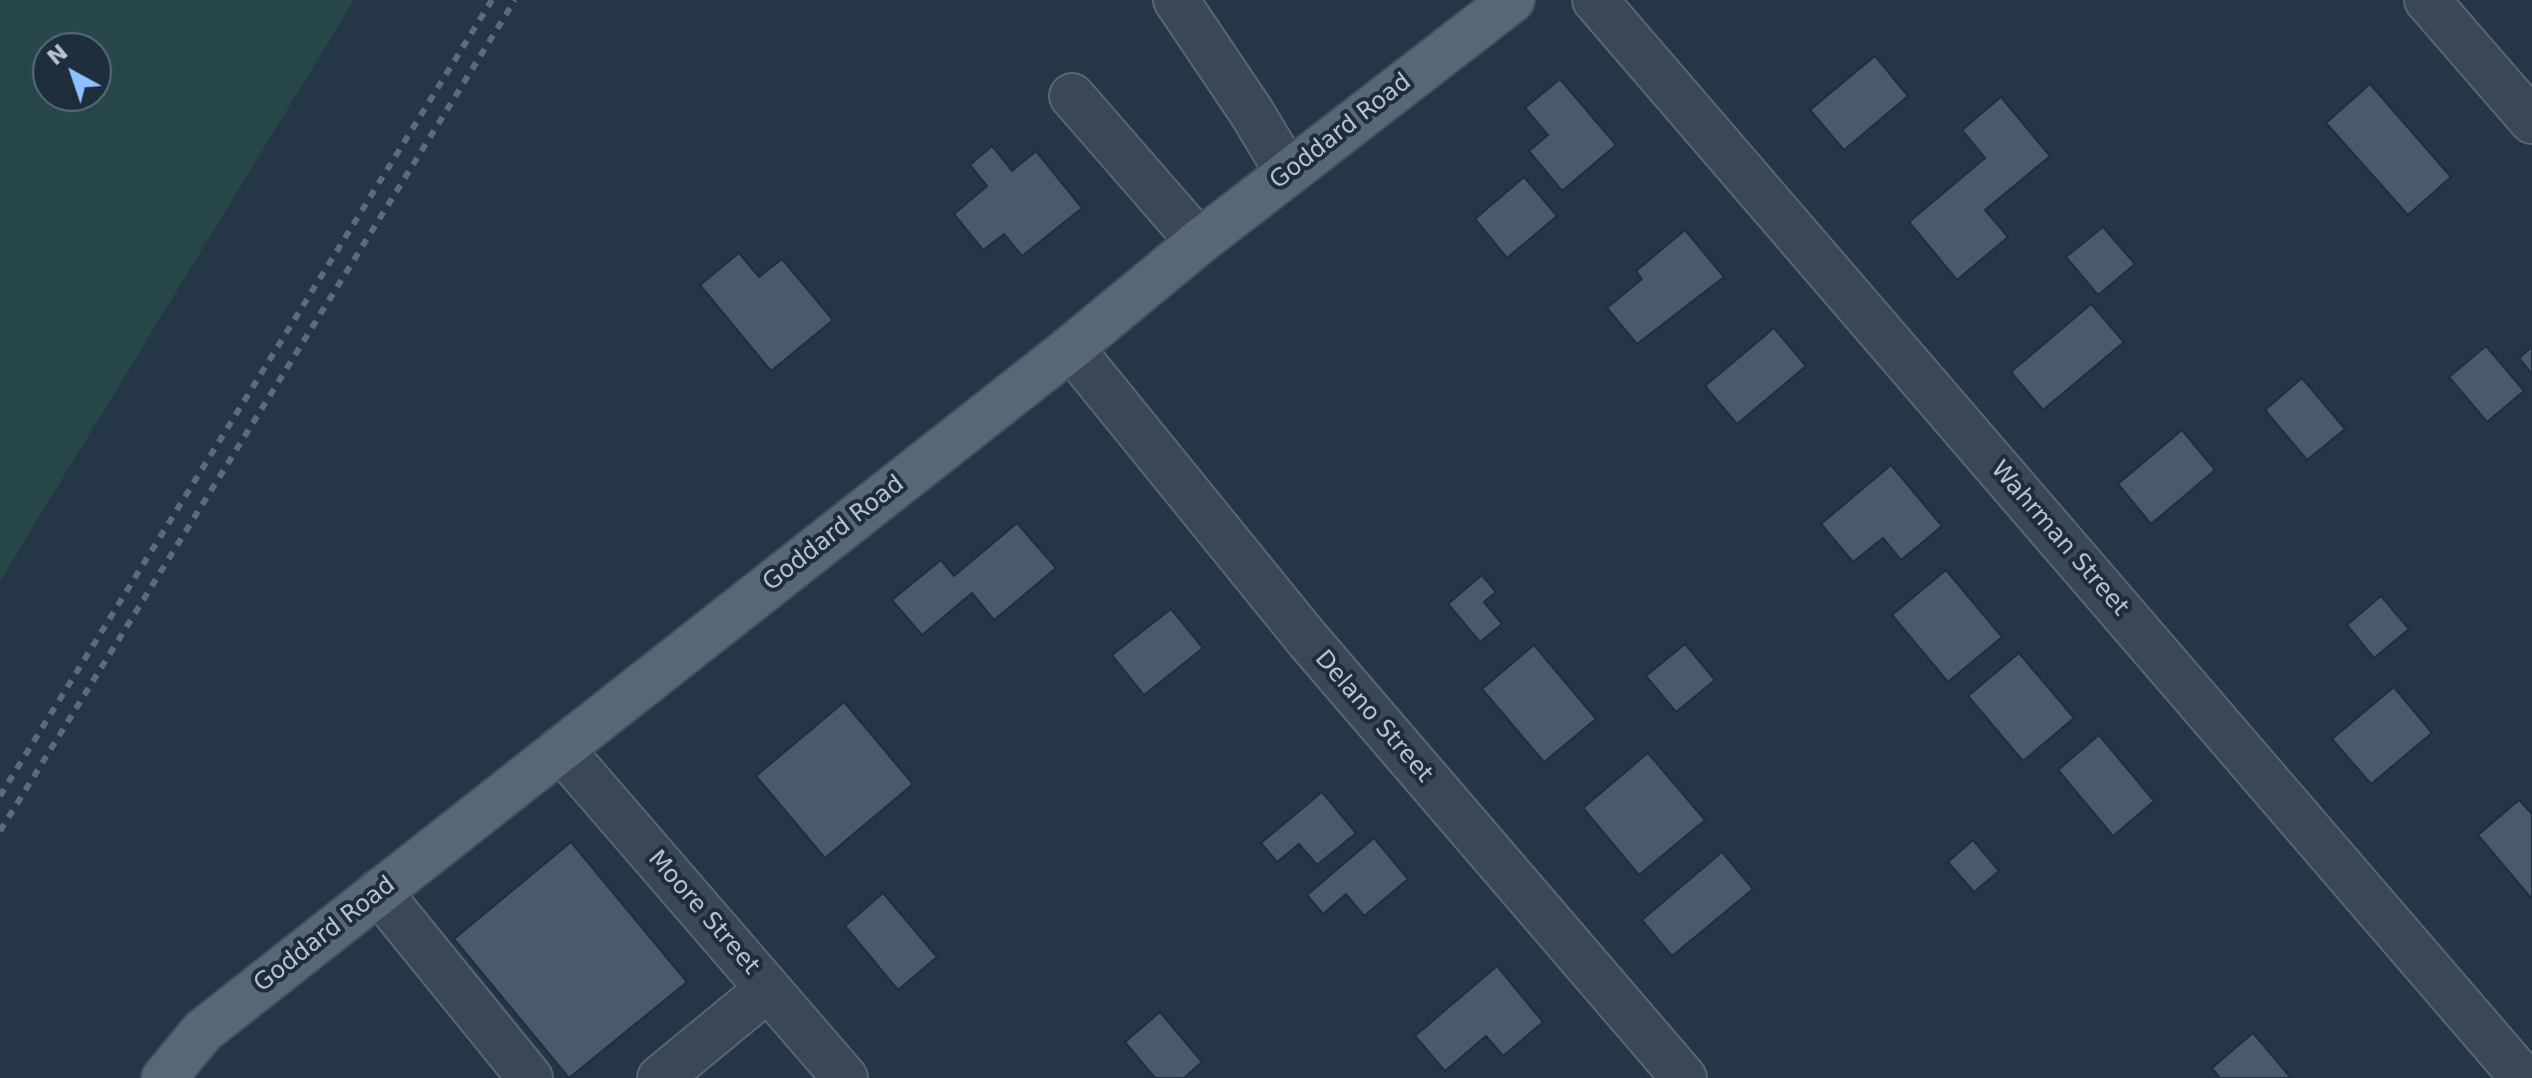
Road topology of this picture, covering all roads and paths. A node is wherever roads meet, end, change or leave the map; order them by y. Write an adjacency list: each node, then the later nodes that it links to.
1 (1176, 0): 7 (street)
2 (1512, 0): 7 (main road, Goddard Road)
3 (1595, 0): 18 (street, Wahrman Street)
4 (2427, 0): 6 (street)
5 (1072, 96): 8 (street)
6 (2532, 121)
7 (1288, 173): 8 (main road, Goddard Road)
8 (1199, 242): 9 (main road, Goddard Road)
9 (1071, 348): 10 (main road, Goddard Road); 17 (street, Delano Street)
10 (561, 749): 11 (main road, Goddard Road); 12 (street, Moore Street)
11 (379, 892): 13 (main road, Goddard Road); 14 (street)
12 (768, 989): 15 (street); 16 (street, Moore Street)
13 (164, 1078)
14 (530, 1078)
15 (660, 1078)
16 (845, 1078)
17 (1684, 1078)
18 (2523, 1078)

